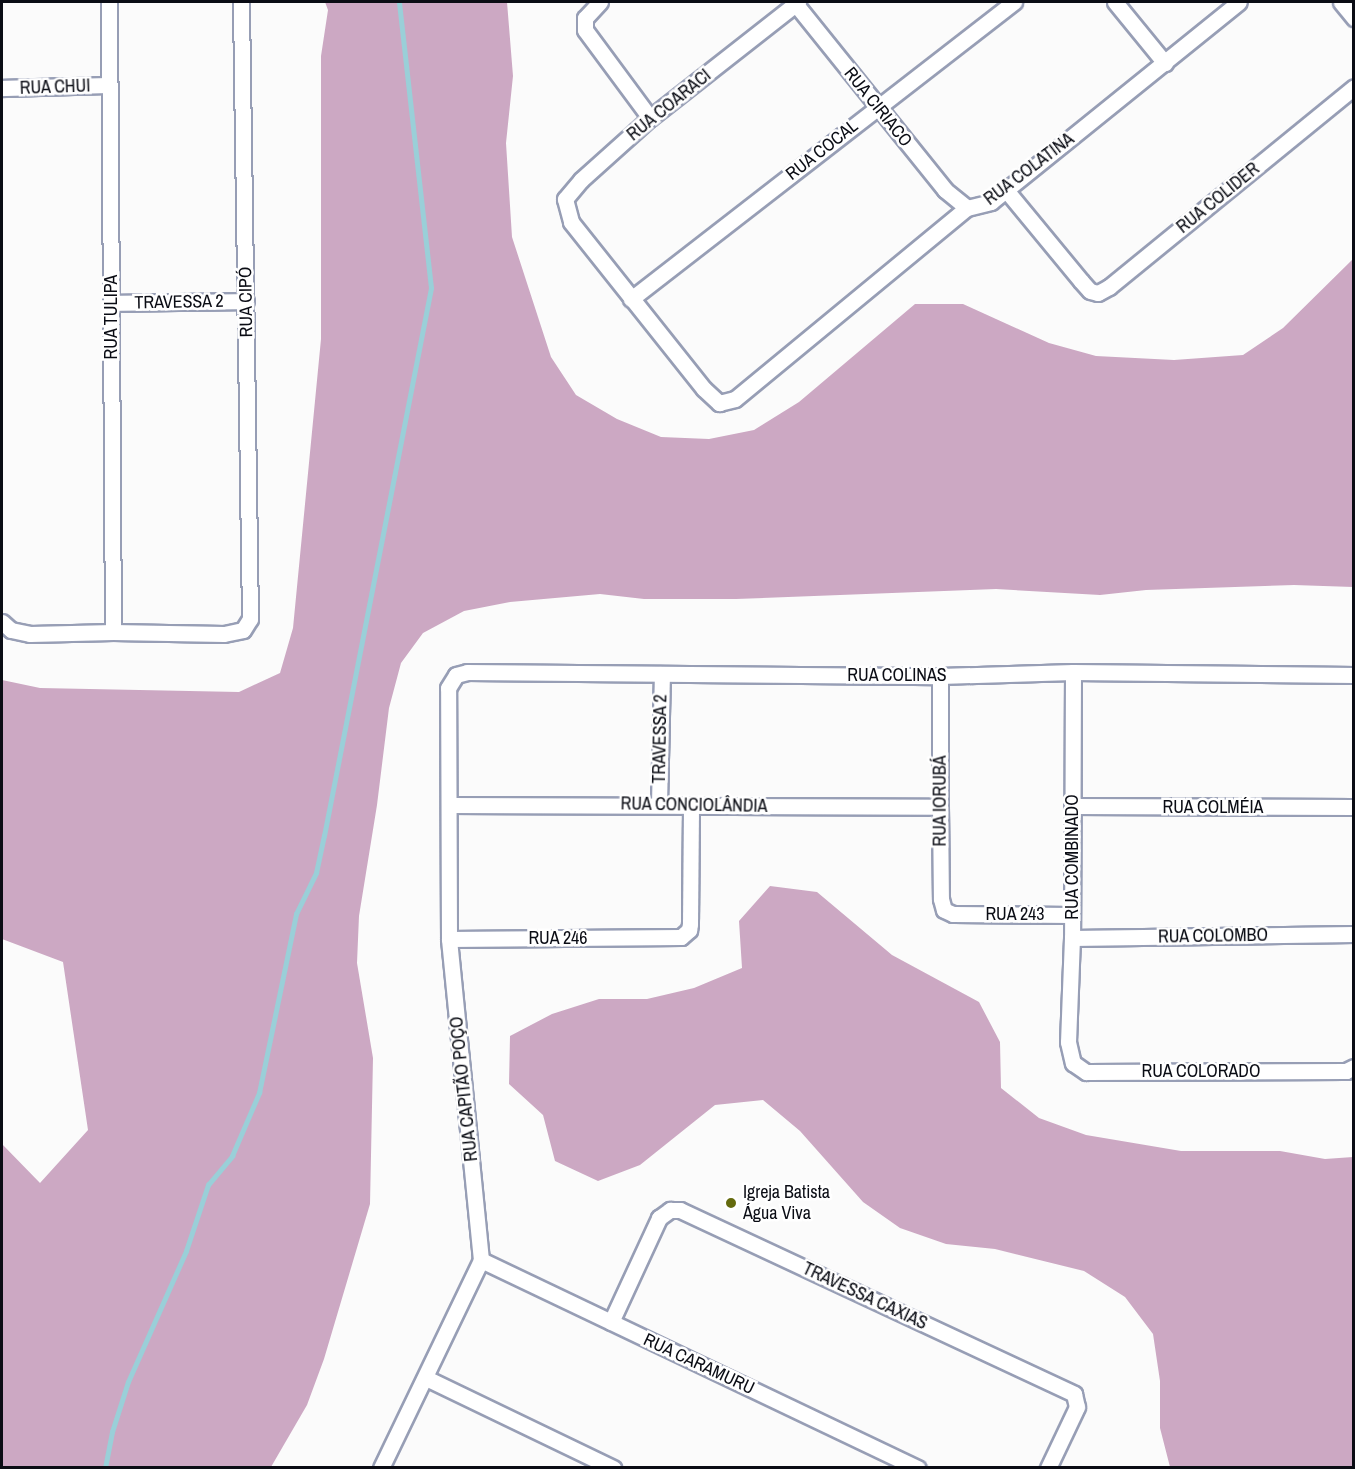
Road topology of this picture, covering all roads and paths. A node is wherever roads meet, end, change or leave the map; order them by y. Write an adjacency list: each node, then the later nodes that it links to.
1 (109, 2): 11 (street, RUA TULIPA)
2 (241, 2): 19 (street, RUA CIPÓ)
3 (600, 2): 15 (street)
4 (796, 2): 14 (street, RUA CIRIACO); 15 (street, RUA COARACI)
5 (1014, 2): 14 (street, RUA COCAL)
6 (1115, 2): 10 (street)
7 (1239, 2): 10 (street, RUA COLATINA)
8 (1341, 2): 9 (street)
9 (1353, 18)
10 (1165, 63): 16 (street, RUA COLATINA)
11 (110, 85): 13 (street, RUA CHUI); 20 (street, RUA TULIPA)
12 (1353, 87): 16 (street, RUA COLIDER)
13 (2, 88)
14 (877, 107): 17 (street, RUA CIRIACO); 18 (street, RUA COCAL)
15 (650, 118): 18 (street, RUA COARACI)
16 (1006, 190): 17 (street, RUA COLATINA)
17 (967, 208): 18 (street, RUA COLATINA)
18 (631, 299)
19 (246, 302): 20 (street, TRAVESSA 2); 22 (street, RUA CIPÓ)
20 (111, 303): 22 (street, RUA TULIPA)
21 (2, 622): 22 (street)
22 (113, 632)
23 (1073, 672): 25 (street, RUA COLINAS); 26 (street, RUA COLINAS); 31 (street, RUA COMBINADO)
24 (662, 674): 26 (street, RUA COLINAS); 27 (street, RUA COLINAS); 28 (street, TRAVESSA 2)
25 (1353, 675)
26 (940, 676): 32 (street, RUA IORUBÁ)
27 (448, 688): 29 (street, RUA CAPITÃO POÇO)
28 (659, 804): 29 (street, RUA CONCIOLÂNDIA); 30 (street, RUA CONCIOLÂNDIA)
29 (449, 805): 38 (street, RUA CAPITÃO POÇO)
30 (691, 806): 32 (street, RUA CONCIOLÂNDIA); 38 (street, RUA 246)
31 (1072, 806): 33 (street, RUA COLMÉIA); 35 (street, RUA COMBINADO)
32 (940, 807): 34 (street, RUA IORUBÁ)
33 (1353, 807)
34 (959, 914): 35 (street, RUA 243)
35 (1071, 915): 37 (street, RUA COMBINADO)
36 (1353, 934): 37 (street, RUA COLOMBO)
37 (1072, 938): 39 (street, RUA COMBINADO)
38 (449, 939): 41 (street, RUA CAPITÃO POÇO)
39 (1068, 1042): 40 (street, RUA COLORADO)
40 (1353, 1068)
41 (481, 1260): 42 (street, RUA CARAMURU); 43 (street)
42 (611, 1322): 44 (street, RUA CARAMURU); 48 (street, TRAVESSA CAXIAS)
43 (426, 1378): 45 (street); 46 (street)
44 (886, 1461): 47 (street, RUA CARAMURU)
45 (381, 1467)
46 (613, 1467)
47 (918, 1467)
48 (1048, 1467)

